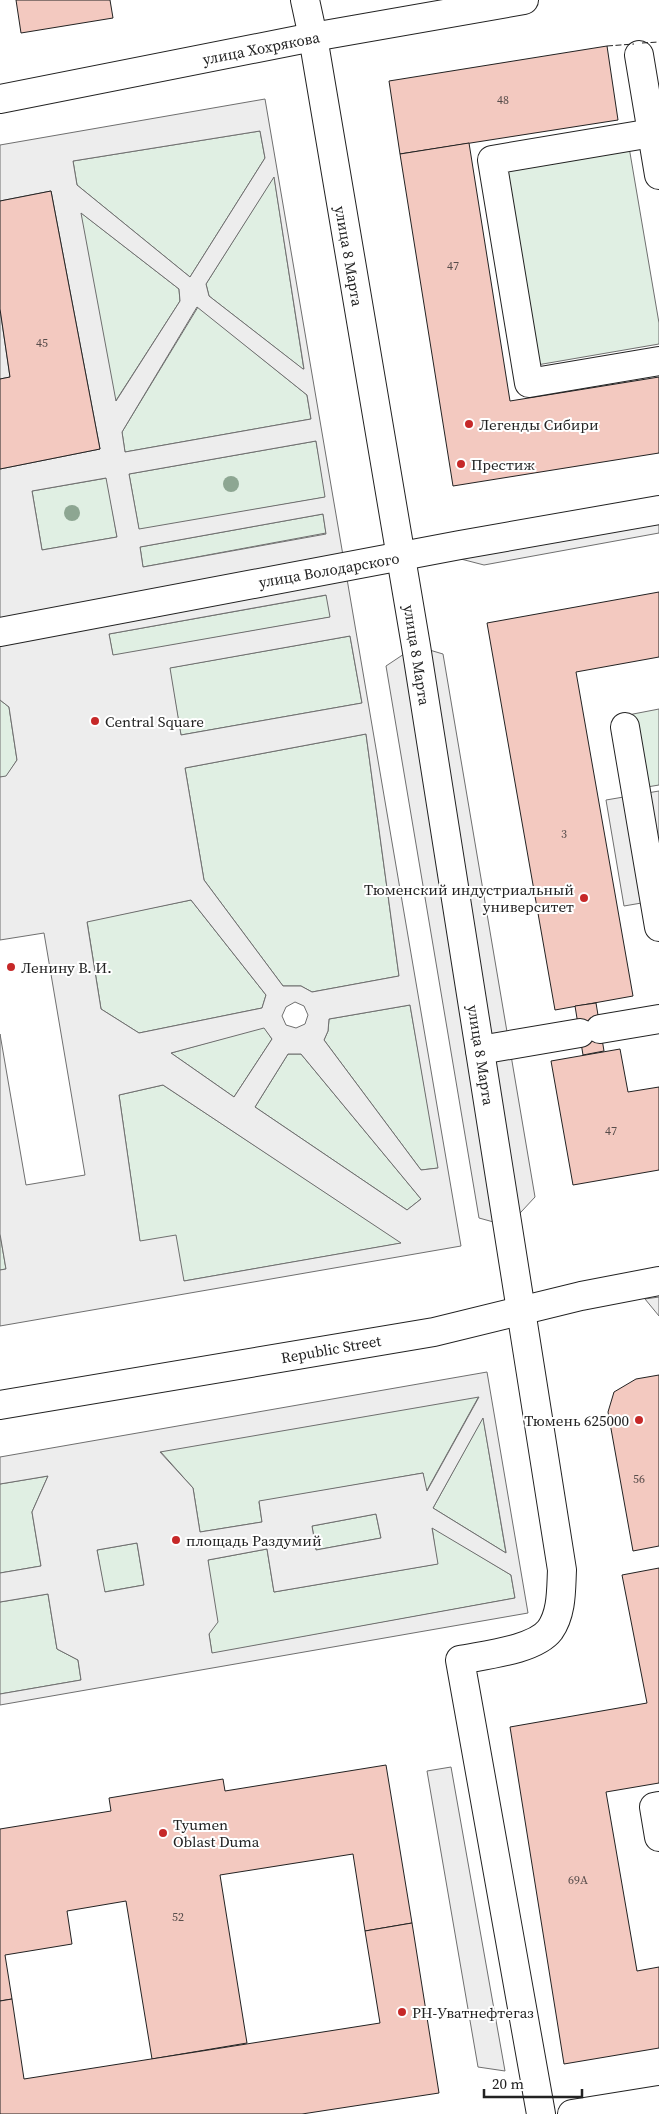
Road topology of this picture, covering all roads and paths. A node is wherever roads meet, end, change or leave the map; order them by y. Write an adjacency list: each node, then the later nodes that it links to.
1 (305, 0): 3 (street, улица 8 Марта)
2 (524, 0): 3 (street, улица Хохрякова)
3 (313, 38): 5 (street, улица Хохрякова); 10 (street, улица 8 Марта)
4 (639, 55): 6 (street)
5 (0, 99)
6 (655, 141): 7 (street); 8 (street)
7 (659, 175)
8 (659, 361)
9 (659, 510): 10 (street, улица Володарского)
10 (401, 558): 11 (street, улица Володарского); 15 (street, улица 8 Марта)
11 (0, 632)
12 (625, 727): 13 (street)
13 (658, 920)
14 (659, 1019): 15 (street)
15 (480, 1050): 17 (street, улица 8 Марта)
16 (659, 1281): 17 (street, Republic Street)
17 (521, 1311): 18 (street, Republic Street); 22 (street, улица 8 Марта)
18 (0, 1405)
19 (659, 1806): 20 (street)
20 (659, 1837)
21 (659, 2100): 23 (street)
22 (541, 2114)
23 (572, 2114)

